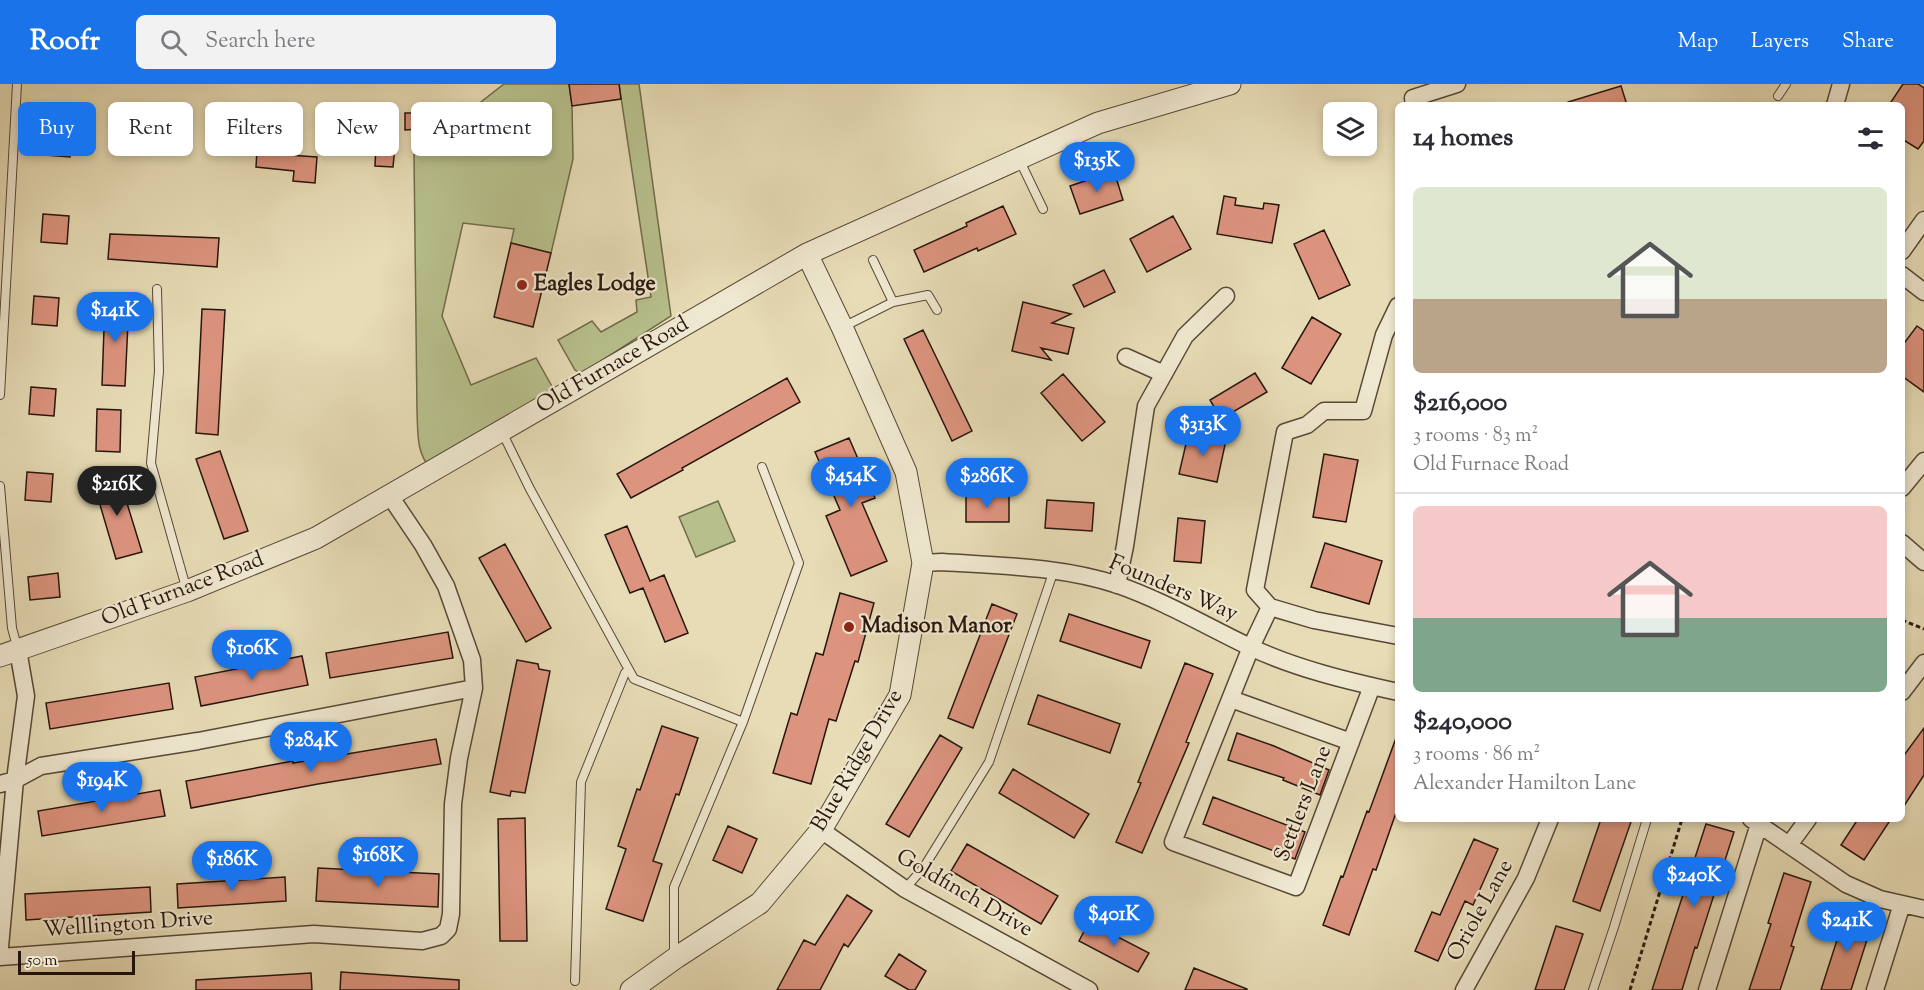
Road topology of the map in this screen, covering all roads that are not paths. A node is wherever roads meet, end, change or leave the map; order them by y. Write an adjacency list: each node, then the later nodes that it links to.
1 (17, 84): 25 (lane)
2 (1230, 84): 9 (street, Old Furnace Road)
3 (1457, 84): 7 (street)
4 (1786, 84): 6 (lane)
5 (1841, 84): 8 (street)
6 (1778, 96)
7 (1414, 102)
8 (1836, 102)
9 (1019, 159): 10 (lane); 13 (street, Old Furnace Road)
10 (1043, 209)
11 (1924, 220): 12 (street)
12 (1905, 247)
13 (807, 254): 22 (street, Blue Ridge Drive); 26 (street, Old Furnace Road)
14 (873, 260): 19 (lane)
15 (1905, 277): 17 (street)
16 (157, 289): 37 (lane)
17 (1924, 292)
18 (1226, 296): 24 (street)
19 (892, 302): 20 (lane); 22 (lane)
20 (937, 310)
21 (1395, 312): 38 (street)
22 (842, 327): 34 (street, Blue Ridge Drive)
23 (1126, 357): 24 (street)
24 (1164, 374): 36 (street)
25 (0, 395)
26 (502, 431): 31 (street, Old Furnace Road); 43 (lane)
27 (1924, 461): 29 (street)
28 (762, 467): 49 (lane)
29 (1905, 484)
30 (0, 486): 41 (lane)
31 (390, 496): 37 (street, Old Furnace Road); 45 (street, Welllington Drive)
32 (1905, 546): 33 (street)
33 (1924, 562)
34 (923, 563): 35 (street, Founders Way); 56 (street, Blue Ridge Drive)
35 (1054, 570): 36 (street, Founders Way); 58 (lane)
36 (1117, 585): 40 (street, Founders Way)
37 (187, 591): 41 (street, Old Furnace Road)
38 (1270, 607): 39 (street); 40 (street, Settlers Lane)
39 (1395, 635)
40 (1251, 647): 44 (street, Founders Way); 48 (street, Settlers Lane)
41 (9, 653): 51 (street)
42 (1924, 663): 46 (street)
43 (629, 670): 49 (lane); 64 (lane)
44 (1372, 686): 47 (street, Founders Way); 50 (street, Settlers Lane)
45 (474, 688): 51 (street); 62 (street, Welllington Drive)
46 (1905, 688)
47 (1395, 691)
48 (1231, 699): 50 (street); 50 (street, Settlers Lane)
49 (743, 722): 63 (lane)
50 (1351, 742)
51 (7, 782): 61 (street)
52 (1549, 822): 67 (street, Oriole Lane)
53 (1646, 822): 68 (lane)
54 (1755, 822): 57 (street); 69 (street)
55 (1806, 822): 57 (street)
56 (821, 830): 58 (street, Goldfinch Drive); 63 (street, Blue Ridge Drive)
57 (1789, 845): 59 (street)
58 (905, 889): 66 (street, Goldfinch Drive)
59 (1902, 904): 60 (street); 70 (street)
60 (1924, 909)
61 (0, 947)
62 (0, 957)
63 (677, 957): 65 (street, Blue Ridge Drive)
64 (574, 981)
65 (631, 990)
66 (1089, 990)
67 (1464, 990)
68 (1593, 990)
69 (1707, 990)
70 (1875, 990)

